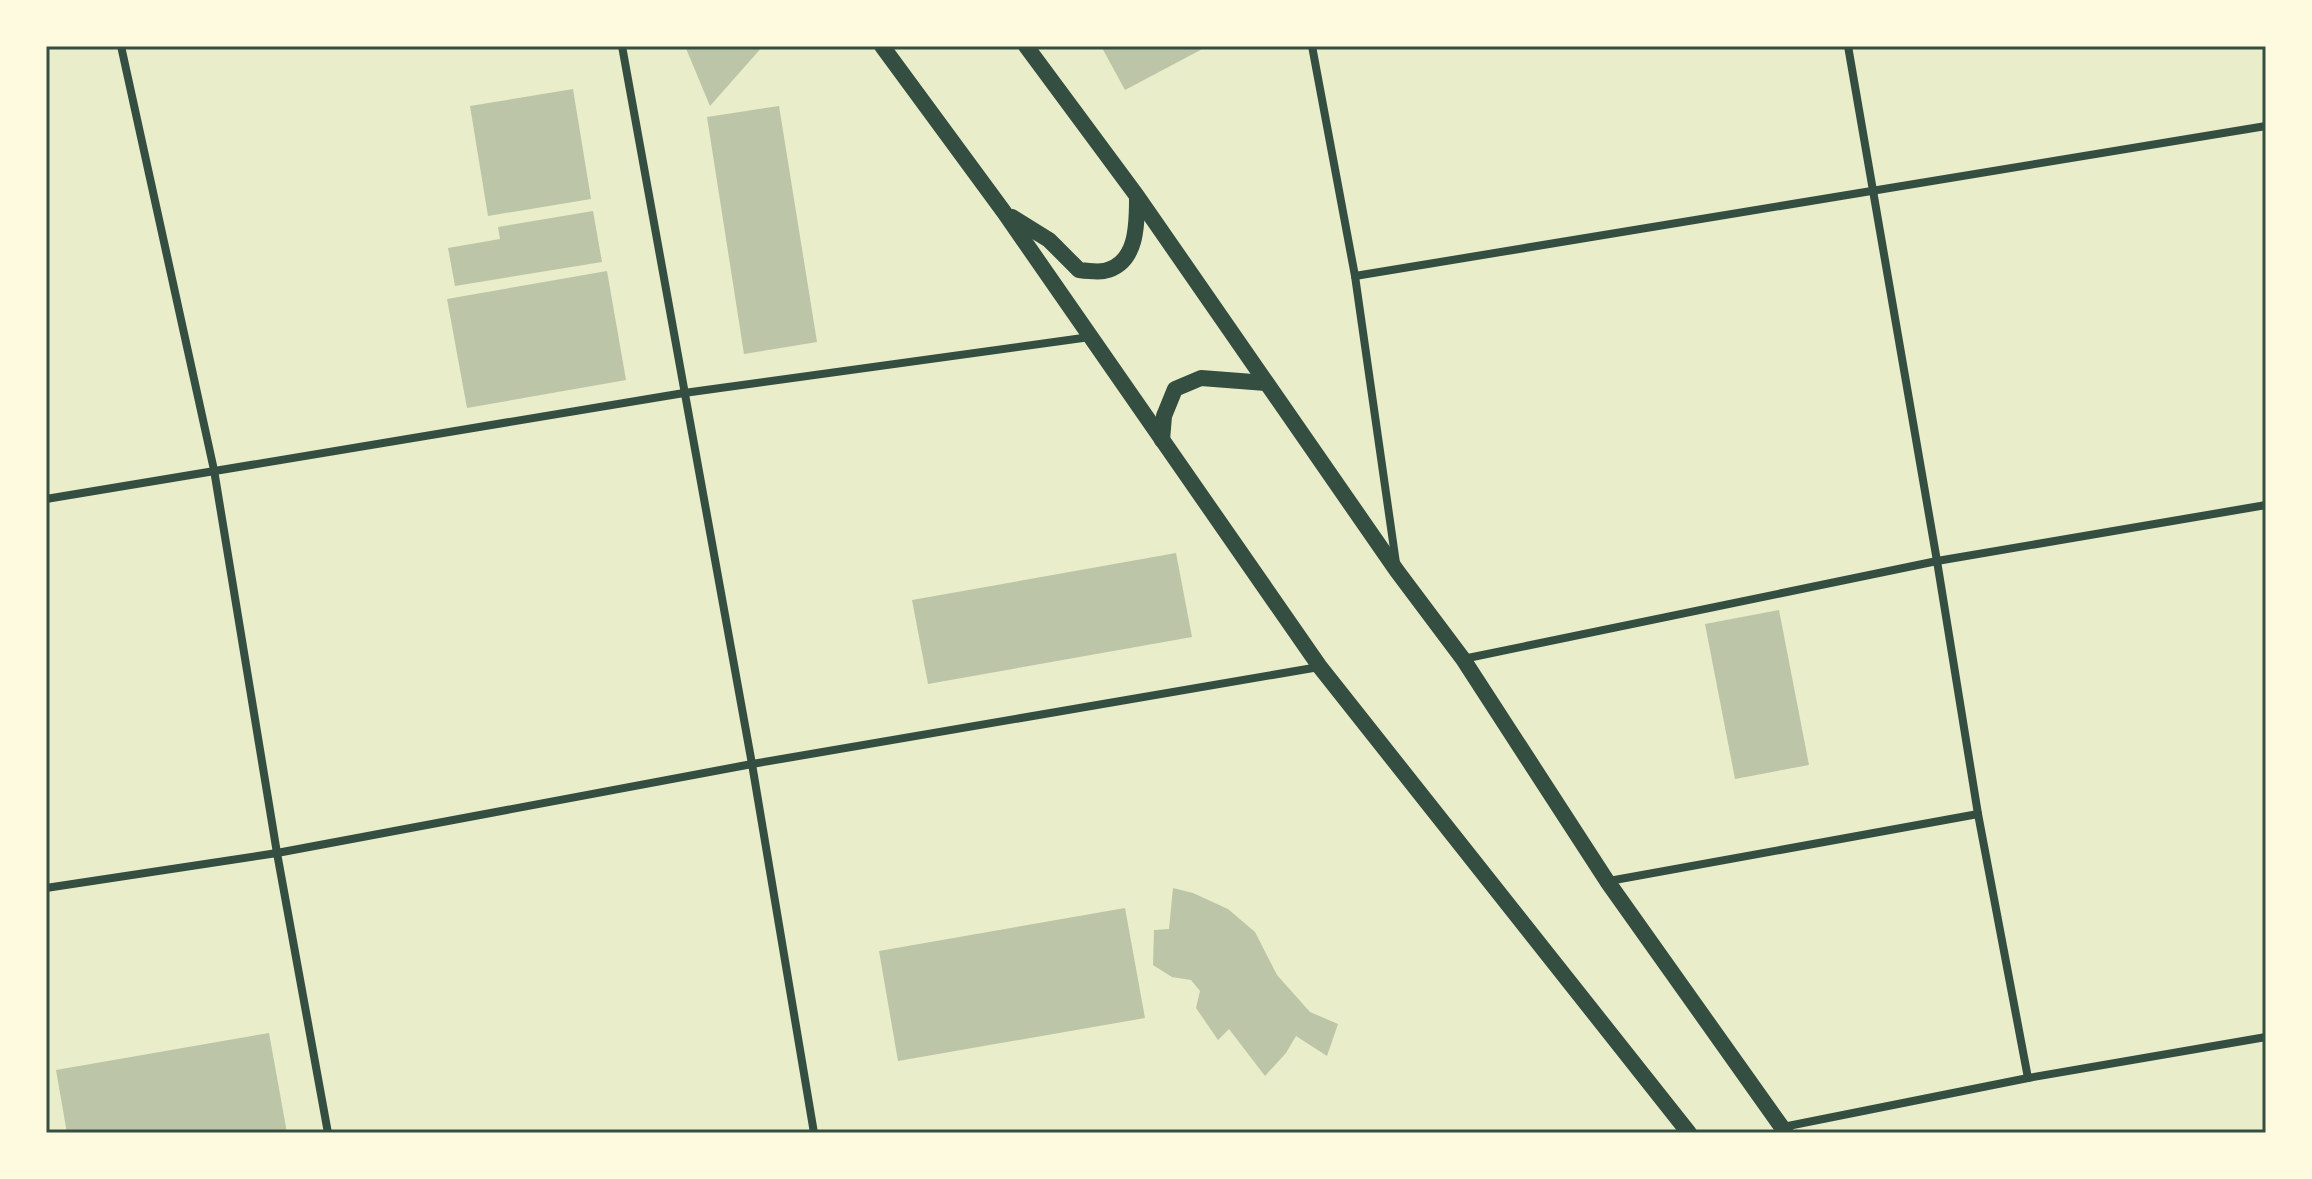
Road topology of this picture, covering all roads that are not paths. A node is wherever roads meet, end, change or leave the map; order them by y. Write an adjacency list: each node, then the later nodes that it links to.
1 (121, 46): 16 (street)
2 (622, 46): 14 (street)
3 (882, 46): 10 (main road)
4 (1026, 46): 9 (main road)
5 (1312, 46): 11 (street)
6 (1848, 46): 8 (street)
7 (2266, 126): 8 (street)
8 (1874, 189): 11 (street); 19 (street)
9 (1137, 196): 10 (main road); 13 (main road)
10 (1004, 212): 12 (main road)
11 (1355, 276): 20 (street)
12 (1090, 337): 14 (street); 15 (main road)
13 (1266, 383): 15 (main road); 20 (main road)
14 (684, 393): 16 (street); 23 (street)
15 (1162, 440): 22 (main road)
16 (214, 470): 17 (street); 25 (street)
17 (46, 499)
18 (2266, 505): 19 (street)
19 (1937, 561): 21 (street); 24 (street)
20 (1397, 571): 21 (main road)
21 (1463, 659): 26 (main road)
22 (1320, 667): 23 (street); 33 (main road)
23 (752, 764): 25 (street); 32 (street)
24 (1978, 814): 26 (street); 29 (street)
25 (277, 853): 27 (street); 31 (street)
26 (1607, 881): 30 (main road)
27 (46, 888)
28 (2266, 1037): 29 (street)
29 (2028, 1078): 30 (street)
30 (1784, 1130)
31 (328, 1133)
32 (814, 1133)
33 (1689, 1133)

